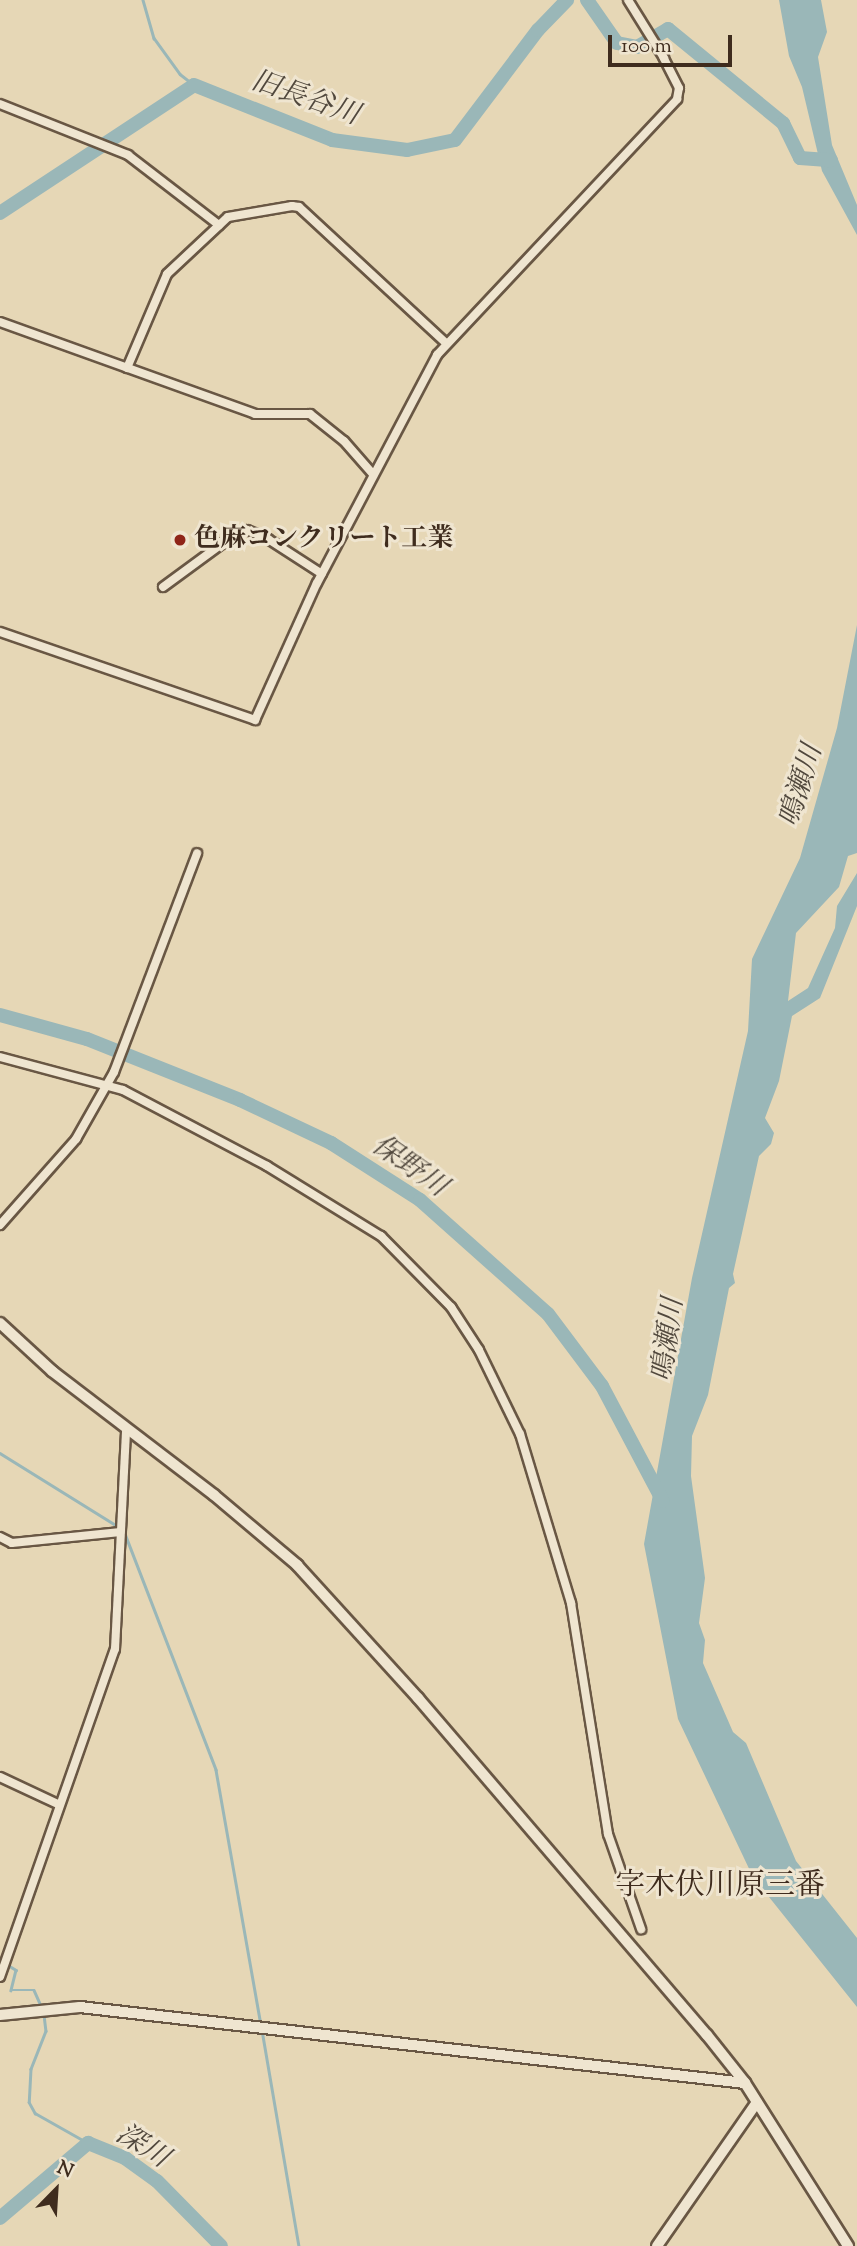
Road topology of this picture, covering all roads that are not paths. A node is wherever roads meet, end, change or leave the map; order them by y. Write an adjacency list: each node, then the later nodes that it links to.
1 (628, 0): 5 (street)
2 (0, 104): 3 (street)
3 (219, 225): 5 (street); 6 (street)
4 (0, 322): 6 (street)
5 (446, 343): 7 (street)
6 (127, 368): 7 (street)
7 (372, 473): 8 (street)
8 (322, 575): 9 (street); 10 (street)
9 (163, 587)
10 (0, 632)
11 (197, 853): 13 (street)
12 (0, 1058): 13 (street)
13 (107, 1086): 14 (street); 21 (street)
14 (0, 1225)
15 (0, 1323): 16 (street)
16 (126, 1430): 17 (street); 24 (street)
17 (120, 1532): 18 (street); 20 (street)
18 (0, 1537)
19 (0, 1777): 20 (street)
20 (58, 1804): 22 (street)
21 (641, 1929)
22 (2, 1972)
23 (0, 2015): 24 (street)
24 (745, 2083): 25 (street)
25 (757, 2102): 26 (street); 27 (street)
26 (657, 2246)
27 (848, 2246)

